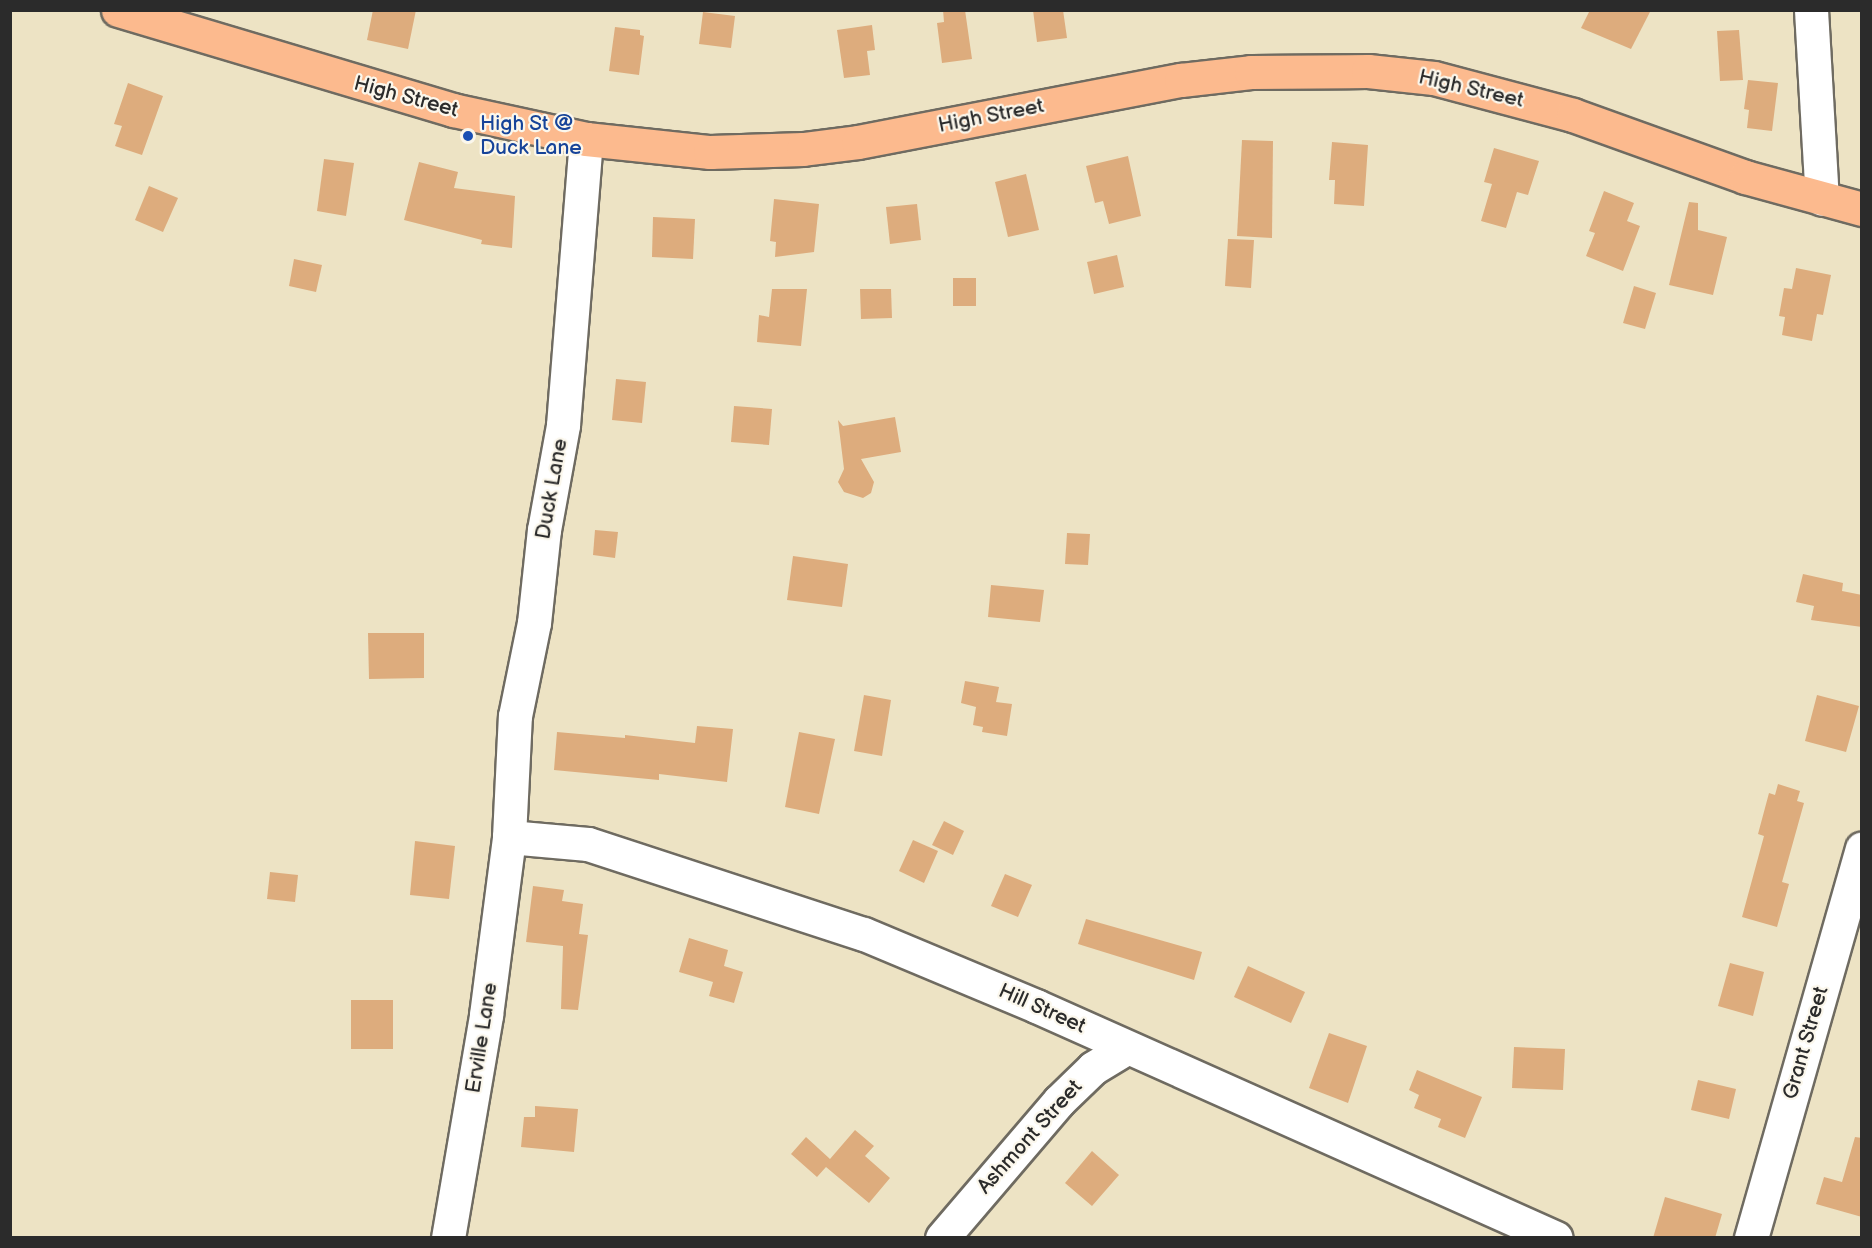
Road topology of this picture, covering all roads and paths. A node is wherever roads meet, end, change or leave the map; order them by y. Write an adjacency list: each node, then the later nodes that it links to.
1 (118, 10): 3 (main road, High Street)
2 (1811, 10): 4 (street)
3 (586, 139): 4 (main road, High Street); 6 (street, Duck Lane)
4 (1822, 199): 5 (main road, High Street)
5 (1862, 209)
6 (508, 837): 8 (street, Hill Street); 9 (street, Erville Lane)
7 (1862, 849): 12 (street, Grant Street)
8 (1126, 1047): 10 (street, Ashmont Street); 11 (street, Hill Street)
9 (448, 1238)
10 (942, 1238)
11 (1556, 1238)
12 (1751, 1238)

